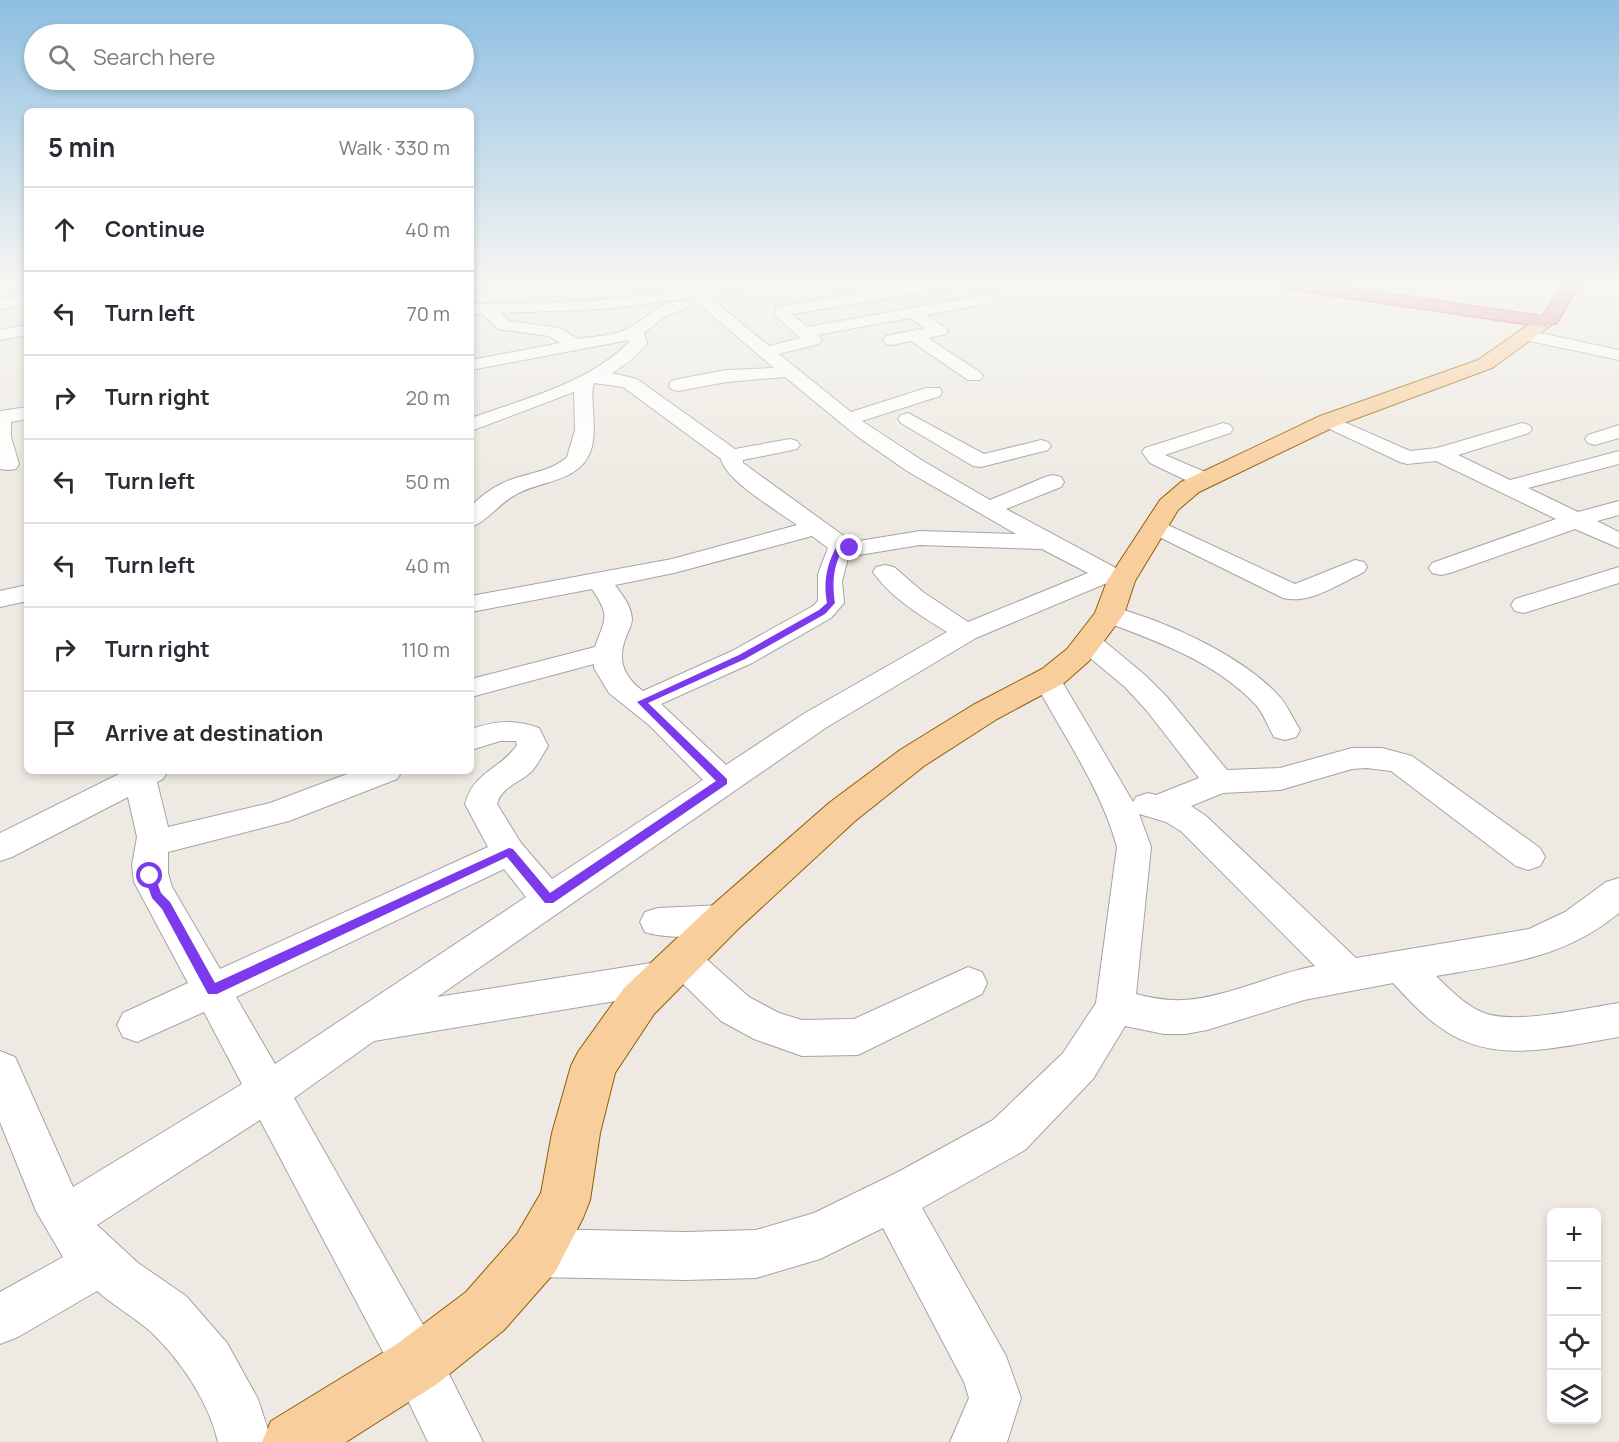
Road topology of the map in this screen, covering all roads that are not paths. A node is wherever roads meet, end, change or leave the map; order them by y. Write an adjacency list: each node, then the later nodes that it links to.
1 (531, 351): 9 (street)
2 (630, 351): 10 (street)
3 (768, 351): 7 (street)
4 (938, 351): 13 (street)
5 (1503, 351): 23 (main road)
6 (1604, 351): 8 (street)
7 (765, 352): 12 (street)
8 (1619, 356)
9 (504, 359): 11 (street); 18 (street)
10 (620, 361): 14 (street); 15 (street)
11 (474, 364)
12 (788, 370): 16 (street); 22 (street)
13 (974, 376)
14 (652, 378)
15 (587, 379): 18 (street); 31 (street); 40 (street)
16 (678, 385)
17 (933, 392): 22 (street)
18 (548, 395): 24 (street)
19 (24, 413): 20 (street)
20 (0, 418): 34 (street)
21 (908, 418): 27 (street)
22 (848, 419): 33 (street)
23 (1329, 421): 30 (street); 35 (main road)
24 (474, 424)
25 (1223, 429): 35 (street)
26 (1522, 429): 30 (street)
27 (948, 443): 29 (street); 33 (street)
28 (790, 445): 31 (street)
29 (1041, 446)
30 (1439, 454): 37 (street)
31 (730, 456): 43 (street)
32 (1619, 457): 37 (street)
33 (903, 458): 38 (street)
34 (12, 463)
35 (1204, 480): 42 (main road)
36 (1053, 482): 38 (street)
37 (1508, 487): 41 (street)
38 (989, 508): 44 (street)
39 (1619, 508): 41 (street)
40 (474, 516)
41 (1577, 520): 45 (street); 48 (street)
42 (1155, 526): 47 (street); 55 (main road)
43 (814, 528): 46 (street); 50 (street)
44 (1047, 542): 46 (street); 55 (street)
45 (1619, 542)
46 (841, 546): 61 (street)
47 (1355, 567)
48 (1441, 568)
49 (885, 572): 57 (street)
50 (610, 574): 54 (street); 58 (street)
51 (1617, 577): 56 (street)
52 (24, 593): 53 (street)
53 (0, 599)
54 (474, 603)
55 (1106, 603): 57 (street); 59 (main road); 62 (street); 67 (street)
56 (1524, 605)
57 (966, 632): 66 (street)
58 (609, 652): 60 (street); 61 (street)
59 (1047, 679): 68 (street); 76 (main road)
60 (474, 687)
61 (642, 702): 66 (street)
62 (1286, 730)
63 (474, 739): 72 (street)
64 (146, 774): 70 (street); 71 (street)
65 (378, 774): 70 (street)
66 (723, 782): 75 (street)
67 (1220, 783): 69 (street); 73 (street)
68 (1115, 799): 69 (street); 83 (street)
69 (1159, 807): 80 (street)
70 (154, 837): 82 (street)
71 (0, 848)
72 (509, 852): 75 (street); 82 (street)
73 (1528, 857)
74 (1619, 892): 78 (street)
75 (549, 900): 86 (street)
76 (723, 919): 77 (street); 79 (main road)
77 (658, 922)
78 (1400, 966): 80 (street); 84 (street)
79 (673, 969): 81 (street); 86 (street); 91 (main road)
80 (1349, 975): 83 (street)
81 (968, 983)
82 (212, 990): 85 (street); 88 (street)
83 (1115, 1007): 89 (street)
84 (1619, 1020)
85 (137, 1025)
86 (365, 1026): 88 (street)
87 (0, 1070): 90 (street)
88 (268, 1092): 90 (street); 94 (street)
89 (892, 1199): 91 (street); 98 (street)
90 (66, 1218): 92 (street)
91 (536, 1253): 94 (main road)
92 (102, 1262): 93 (street); 95 (street)
93 (0, 1319)
94 (417, 1364): 96 (main road); 97 (street)
95 (245, 1442)
96 (292, 1442)
97 (456, 1442)
98 (977, 1442)

